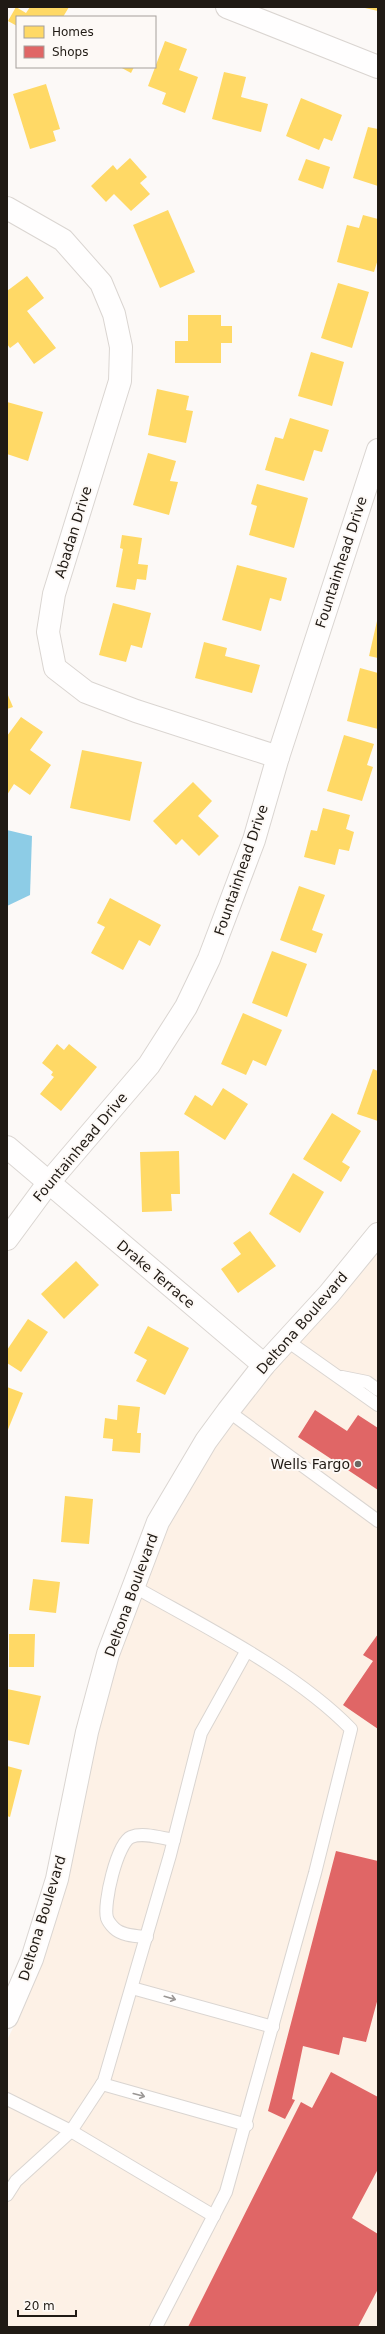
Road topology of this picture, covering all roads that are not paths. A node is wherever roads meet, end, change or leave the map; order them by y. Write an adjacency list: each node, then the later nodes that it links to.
1 (227, 7): 2 (street)
2 (378, 67)
3 (7, 208): 5 (street, Abadan Drive)
4 (378, 450): 5 (street, Fountainhead Drive)
5 (278, 757): 7 (street, Fountainhead Drive)
6 (7, 1147): 7 (street, Drake Terrace)
7 (49, 1182): 9 (street, Fountainhead Drive); 11 (street, Drake Terrace)
8 (378, 1234): 10 (street, Deltona Boulevard)
9 (7, 1239)
10 (286, 1340): 11 (street, Deltona Boulevard); 12 (lane)
11 (264, 1365): 15 (street, Deltona Boulevard)
12 (338, 1376): 13 (lane); 14 (lane)
13 (378, 1390)
14 (378, 1405)
15 (228, 1411): 16 (lane); 17 (street, Deltona Boulevard)
16 (378, 1521)
17 (133, 1586): 18 (lane); 22 (street, Deltona Boulevard)
18 (246, 1652): 19 (lane); 23 (lane)
19 (174, 1840): 20 (lane); 20 (lane)
20 (147, 1938): 21 (lane)
21 (132, 1988): 23 (lane, one-way to 23); 24 (lane)
22 (7, 2018)
23 (273, 2027): 26 (lane)
24 (102, 2084): 26 (lane, one-way to 26); 27 (lane)
25 (7, 2099): 27 (lane)
26 (246, 2124): 29 (lane)
27 (71, 2131): 28 (lane); 29 (lane)
28 (7, 2194)
29 (214, 2216): 30 (lane)
30 (156, 2327)

